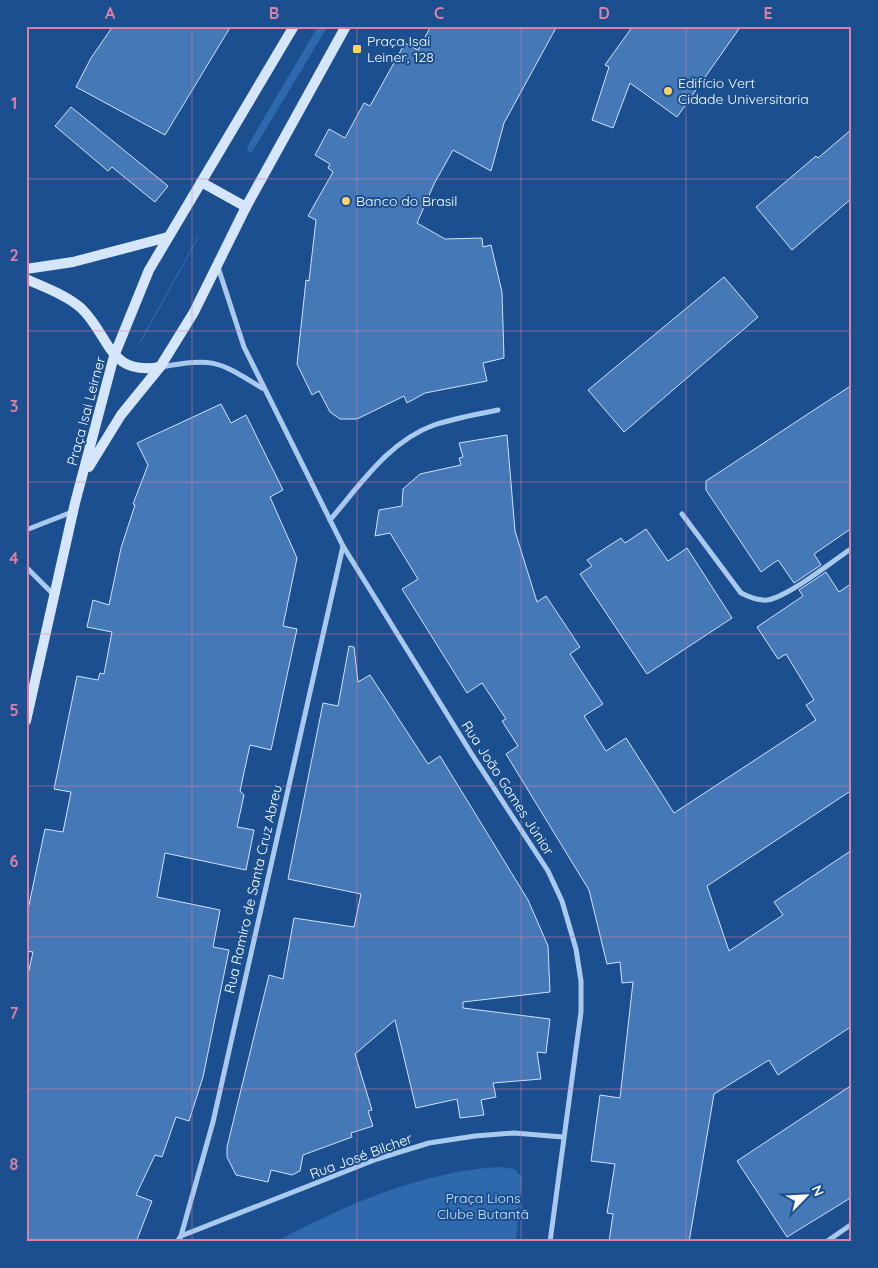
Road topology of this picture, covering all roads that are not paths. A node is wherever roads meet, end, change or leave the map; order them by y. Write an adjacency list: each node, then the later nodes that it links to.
1 (294, 26): 3 (main road, Praça Isai Leirner)
2 (346, 26): 4 (main road, Praça Isai Leirner)
3 (201, 182): 4 (main road); 5 (main road, Praça Isai Leirner)
4 (246, 207): 6 (main road, Praça Isai Leirner)
5 (168, 237): 7 (main road); 9 (main road, Praça Isai Leirner)
6 (218, 267): 10 (main road, Praça Isai Leirner); 11 (street, Rua João Gomes Júnior)
7 (26, 270)
8 (26, 279): 9 (main road)
9 (114, 356): 10 (main road); 13 (main road, Praça Isai Leirner)
10 (160, 367): 11 (street); 13 (main road, Praça Isai Leirner)
11 (264, 389): 16 (street, Rua João Gomes Júnior)
12 (498, 410): 16 (street)
13 (84, 477): 14 (main road)
14 (73, 511): 17 (street); 21 (main road)
15 (682, 514): 19 (street)
16 (330, 520): 18 (street, Rua João Gomes Júnior)
17 (26, 530)
18 (343, 546): 23 (street, Rua João Gomes Júnior); 25 (street, Rua Ramiro de Santa Cruz Abreu)
19 (852, 548)
20 (26, 567): 21 (street)
21 (53, 594): 22 (main road)
22 (26, 721)
23 (562, 1137): 25 (street, Rua José Bilcher); 27 (street, Rua João Gomes Júnior)
24 (851, 1227): 28 (street)
25 (181, 1236): 26 (street)
26 (177, 1242)
27 (550, 1242)
28 (826, 1242)

